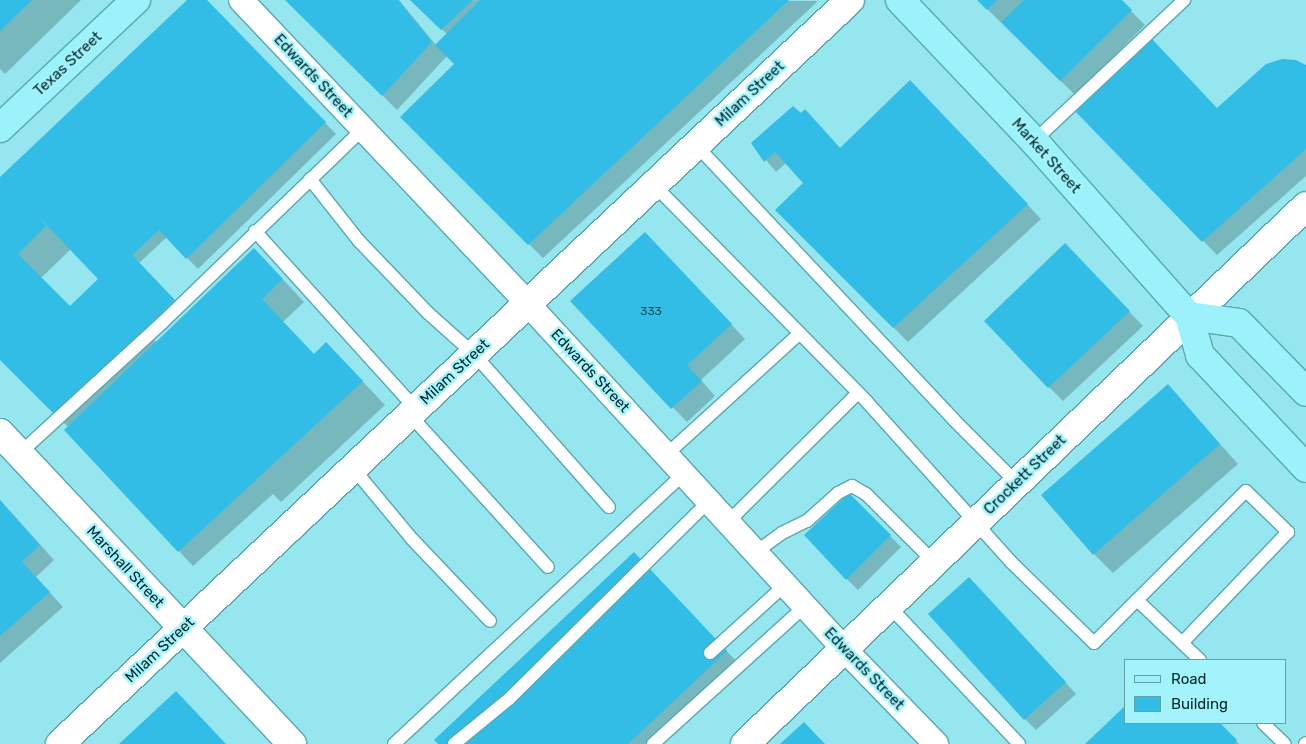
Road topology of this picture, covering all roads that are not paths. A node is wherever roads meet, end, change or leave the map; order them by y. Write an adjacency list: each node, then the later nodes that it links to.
1 (136, 0): 6 (main road, Texas Street)
2 (241, 0): 7 (street, Edwards Street)
3 (850, 0): 9 (street, Milam Street)
4 (900, 0): 8 (main road, Market Street)
5 (1184, 0): 8 (lane)
6 (0, 128)
7 (363, 129): 10 (lane); 14 (street, Edwards Street)
8 (1034, 141): 15 (main road, Market Street)
9 (696, 145): 11 (street, Milam Street); 27 (lane)
10 (310, 179): 13 (lane); 17 (lane)
11 (654, 185): 14 (street, Milam Street); 16 (lane)
12 (1306, 206): 15 (street, Crockett Street)
13 (255, 231): 20 (lane); 22 (lane)
14 (528, 304): 17 (street, Milam Street); 23 (street, Edwards Street)
15 (1188, 316): 18 (main road); 25 (main road, Market Street); 27 (street, Crockett Street)
16 (800, 333): 19 (lane); 23 (lane)
17 (474, 354): 20 (street, Milam Street); 29 (lane)
18 (1306, 392)
19 (858, 393): 30 (lane); 31 (lane)
20 (413, 412): 24 (street, Milam Street); 34 (lane)
21 (0, 434): 22 (street, Marshall Street)
22 (19, 454): 40 (street, Marshall Street)
23 (666, 455): 26 (street, Edwards Street)
24 (353, 468): 39 (lane); 40 (street, Milam Street)
25 (1306, 468)
26 (684, 474): 28 (street, Edwards Street); 48 (lane)
27 (1017, 483): 31 (street, Crockett Street)
28 (708, 501): 30 (street, Edwards Street); 49 (lane)
29 (609, 507)
30 (728, 522): 32 (street, Edwards Street)
31 (976, 522): 33 (street, Crockett Street); 36 (lane)
32 (756, 552): 33 (lane); 35 (street, Edwards Street)
33 (935, 563): 38 (street, Crockett Street)
34 (548, 567)
35 (785, 585): 37 (street, Edwards Street); 43 (lane)
36 (1137, 600): 41 (lane); 41 (lane)
37 (805, 606): 42 (street, Edwards Street); 50 (lane)
38 (890, 607): 42 (street, Crockett Street); 53 (lane)
39 (490, 621)
40 (183, 628): 46 (street, Milam Street); 47 (street, Marshall Street)
41 (1182, 643): 44 (lane)
42 (845, 650): 51 (street, Crockett Street); 52 (street, Edwards Street)
43 (710, 653)
44 (1199, 659)
45 (1264, 724): 54 (lane)
46 (60, 744)
47 (292, 744)
48 (394, 744)
49 (454, 744)
50 (652, 744)
51 (745, 744)
52 (936, 744)
53 (1019, 744)
54 (1285, 744)

